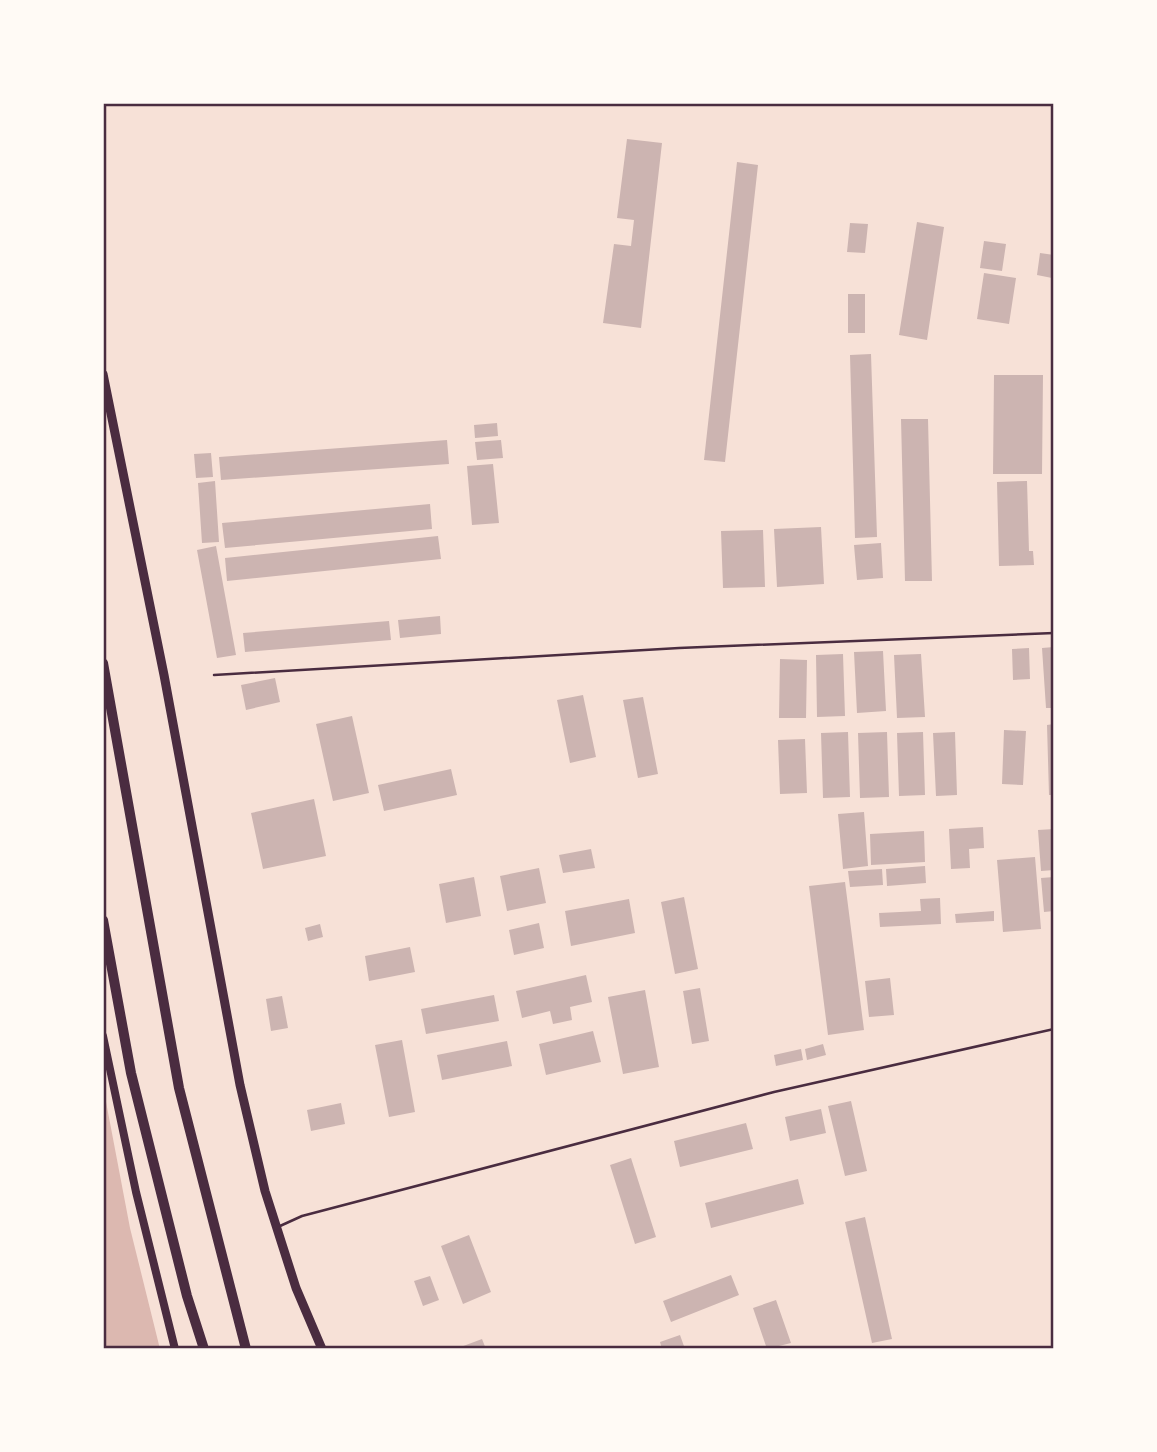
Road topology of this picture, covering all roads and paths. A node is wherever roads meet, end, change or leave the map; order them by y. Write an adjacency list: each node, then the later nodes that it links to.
1 (103, 374): 8 (main road)
2 (1054, 633): 4 (lane)
3 (103, 663): 11 (highway)
4 (214, 675)
5 (103, 920): 10 (highway)
6 (1054, 1029): 8 (lane)
7 (103, 1036): 9 (main road)
8 (276, 1227): 12 (main road)
9 (174, 1349)
10 (204, 1349)
11 (246, 1349)
12 (322, 1349)

